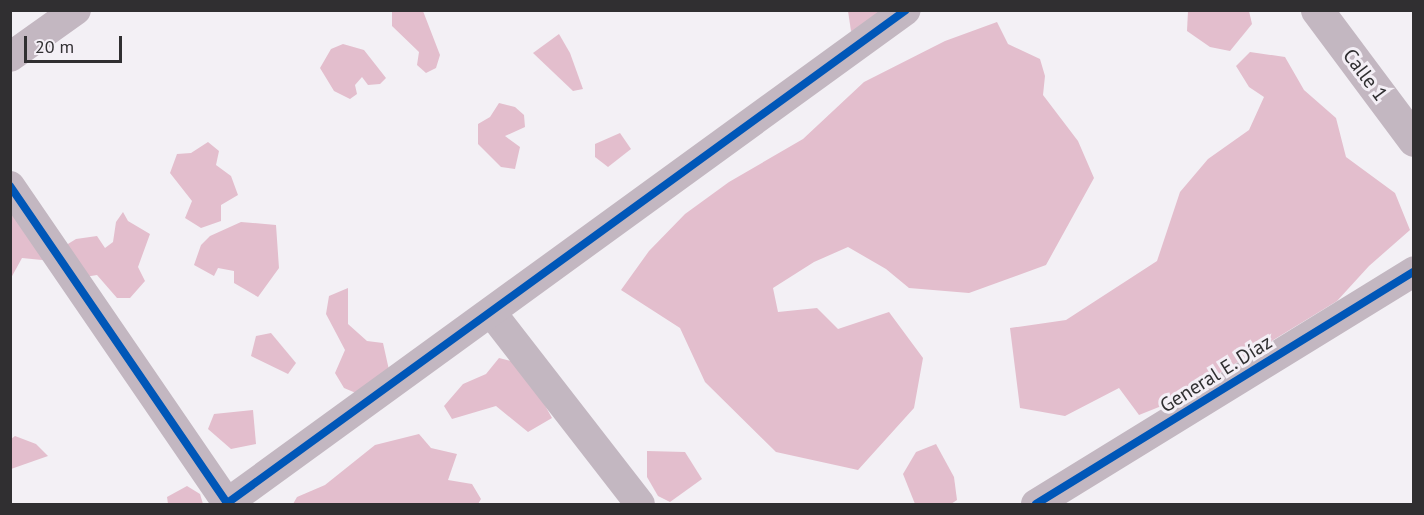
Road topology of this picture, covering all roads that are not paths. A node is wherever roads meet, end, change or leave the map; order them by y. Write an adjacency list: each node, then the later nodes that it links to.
1 (76, 10): 4 (street)
2 (906, 10): 8 (street)
3 (1317, 10): 5 (street, Calle 1)
4 (10, 57)
5 (1413, 140)
6 (10, 186): 9 (street)
7 (1413, 271): 11 (street, General E. Díaz)
8 (491, 312): 9 (street); 10 (street)
9 (227, 504)
10 (640, 504)
11 (1036, 504)

